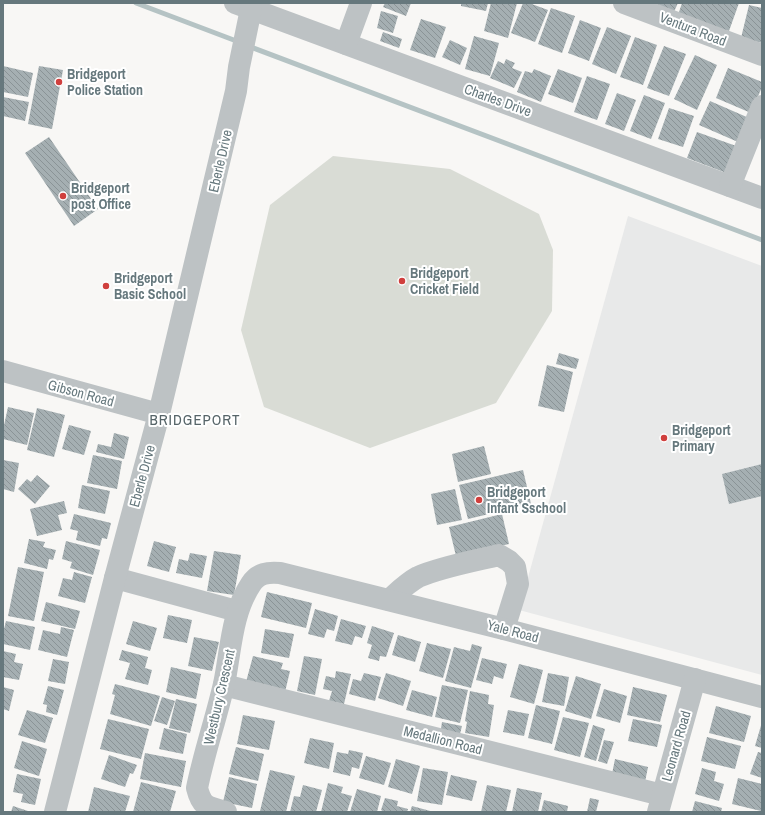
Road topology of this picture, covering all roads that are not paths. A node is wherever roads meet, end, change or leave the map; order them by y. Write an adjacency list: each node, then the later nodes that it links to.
1 (361, 3): 4 (street)
2 (624, 3): 5 (street, Ventura Road)
3 (243, 6): 4 (street, Charles Drive); 10 (street, Eberle Drive)
4 (346, 44): 7 (street, Charles Drive)
5 (762, 55)
6 (762, 106): 7 (street)
7 (730, 186): 8 (street, Charles Drive)
8 (762, 198)
9 (3, 371): 10 (street, Gibson Road)
10 (159, 414): 12 (street, Eberle Drive)
11 (263, 574): 13 (street, Yale Road); 14 (street, Westbury Crescent)
12 (115, 578): 14 (street); 20 (street, Eberle Drive)
13 (389, 600): 15 (street, Yale Road); 15 (street)
14 (237, 611): 17 (street, Westbury Crescent)
15 (504, 629): 16 (street, Yale Road)
16 (695, 679): 18 (street, Yale Road); 19 (street, Leonard Road)
17 (224, 685): 19 (street, Medallion Road); 21 (street, Westbury Crescent)
18 (762, 697)
19 (660, 803)
20 (55, 812)
21 (226, 812)

